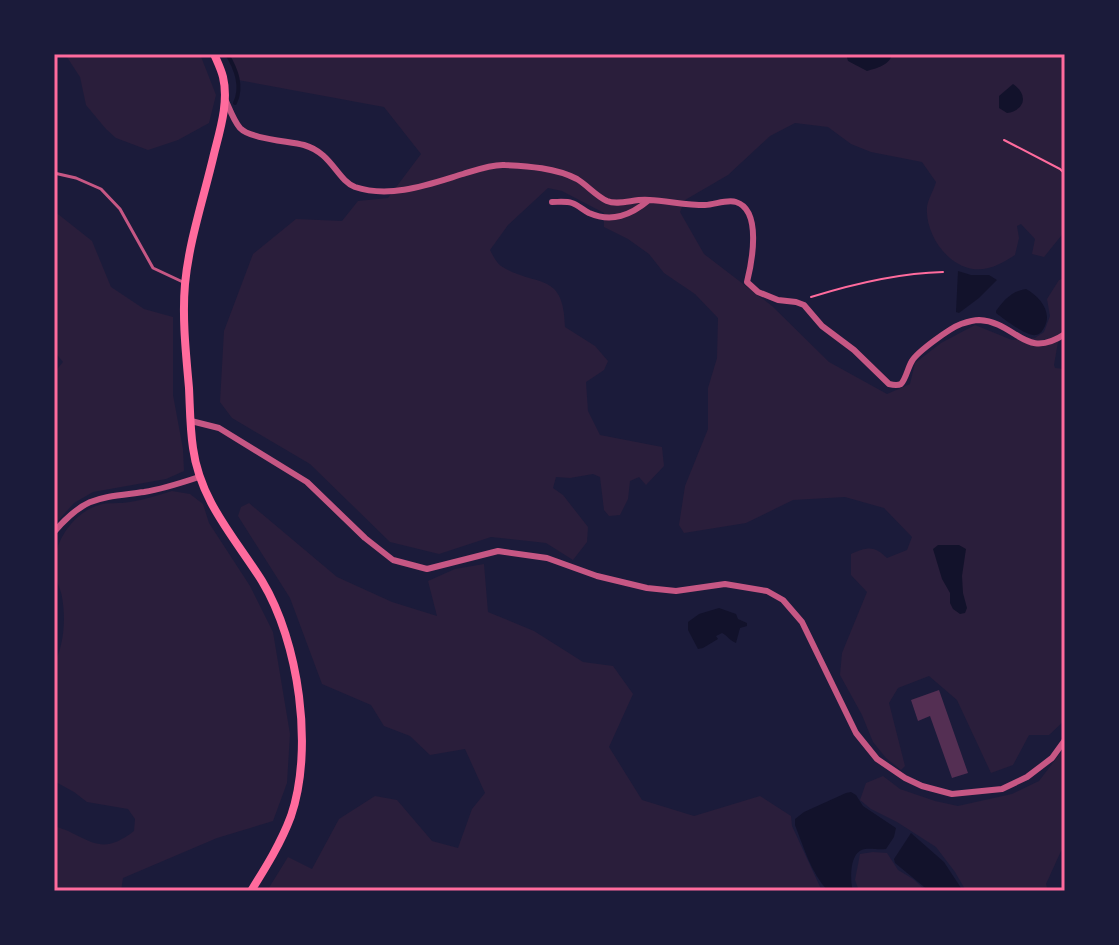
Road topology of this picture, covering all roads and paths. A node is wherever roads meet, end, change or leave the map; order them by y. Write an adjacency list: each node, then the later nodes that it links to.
1 (214, 54): 2 (main road)
2 (225, 98): 6 (street); 9 (main road)
3 (1004, 140): 5 (path)
4 (54, 173): 9 (lane)
5 (1065, 174)
6 (649, 200): 7 (street); 10 (street)
7 (552, 202)
8 (943, 272): 10 (path)
9 (185, 283): 12 (main road)
10 (799, 304): 11 (street)
11 (1065, 334)
12 (191, 421): 13 (main road); 15 (street)
13 (199, 477): 14 (street); 16 (main road)
14 (54, 532)
15 (1065, 740)
16 (251, 891)

